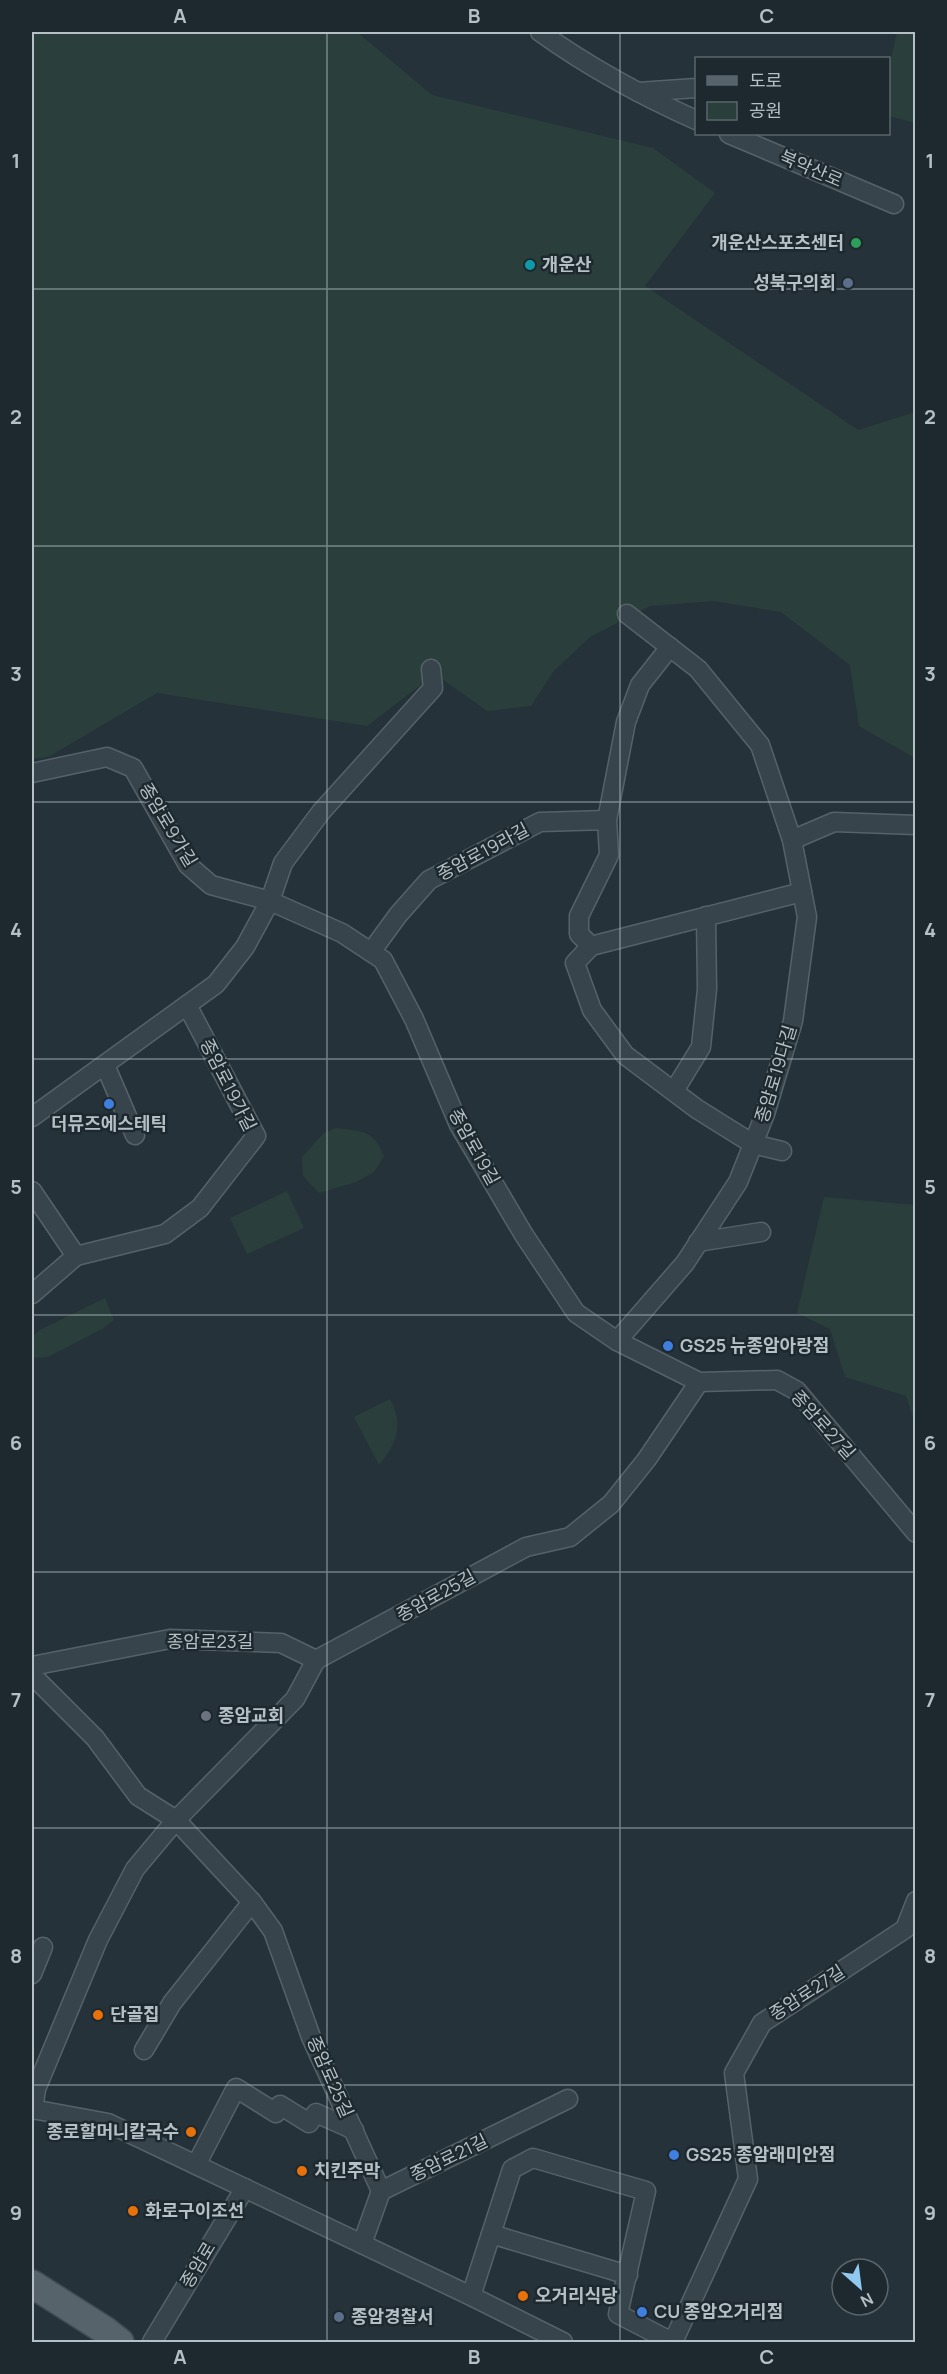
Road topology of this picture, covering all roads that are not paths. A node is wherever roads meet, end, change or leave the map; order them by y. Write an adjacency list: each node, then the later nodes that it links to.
1 (540, 32): 3 (street)
2 (695, 88): 3 (street)
3 (638, 92): 4 (street)
4 (695, 120)
5 (731, 135): 6 (street, 북악산로)
6 (894, 204)
7 (627, 614): 8 (street, 종암로19다길)
8 (670, 647): 11 (street); 13 (street, 종암로19다길)
9 (431, 669): 15 (street)
10 (32, 773): 15 (street, 종암로9가길)
11 (607, 820): 17 (street); 18 (street, 종암로19라길)
12 (915, 825): 13 (street)
13 (792, 840): 14 (street, 종암로19다길)
14 (802, 892): 16 (street); 24 (street, 종암로19다길)
15 (270, 901): 18 (street, 종암로19길); 19 (street)
16 (706, 916): 17 (street); 21 (street)
17 (591, 946): 21 (street)
18 (371, 952): 31 (street, 종암로19길)
19 (186, 1005): 20 (street); 29 (street, 종암로19가길)
20 (105, 1065): 22 (street); 23 (street)
21 (674, 1091): 24 (street)
22 (32, 1117)
23 (135, 1135)
24 (753, 1144): 25 (street); 28 (street, 종암로19다길)
25 (782, 1151)
26 (32, 1191): 29 (street)
27 (761, 1232): 28 (street)
28 (698, 1242): 31 (street, 종암로19다길)
29 (76, 1257): 30 (street, 종암로19가길)
30 (32, 1294)
31 (617, 1341): 32 (street, 종암로19길)
32 (699, 1382): 33 (street, 종암로27길); 34 (street, 종암로25길)
33 (915, 1533)
34 (315, 1660): 35 (street, 종암로23길); 37 (street)
35 (32, 1666)
36 (32, 1675): 37 (street, 종암로25길)
37 (176, 1820): 39 (street, 종암로25길); 44 (street)
38 (915, 1901): 57 (street, 종암로27길)
39 (252, 1902): 42 (street); 45 (street, 종암로25길)
40 (43, 1947): 41 (street)
41 (32, 1974)
42 (144, 2050)
43 (568, 2099): 48 (street, 종암로21길)
44 (32, 2110): 46 (street)
45 (354, 2130): 46 (street); 48 (street, 종암로25길)
46 (196, 2165): 47 (street)
47 (245, 2188): 50 (street); 55 (street, 종암로)
48 (381, 2191): 50 (street)
49 (491, 2234): 51 (street); 51 (street, 종암로27길); 53 (street)
50 (362, 2244): 53 (street)
51 (627, 2275): 57 (street, 종암로27길)
52 (32, 2284): 54 (main road)
53 (471, 2296): 56 (street)
54 (120, 2343)
55 (152, 2343)
56 (563, 2343)
57 (672, 2343)

